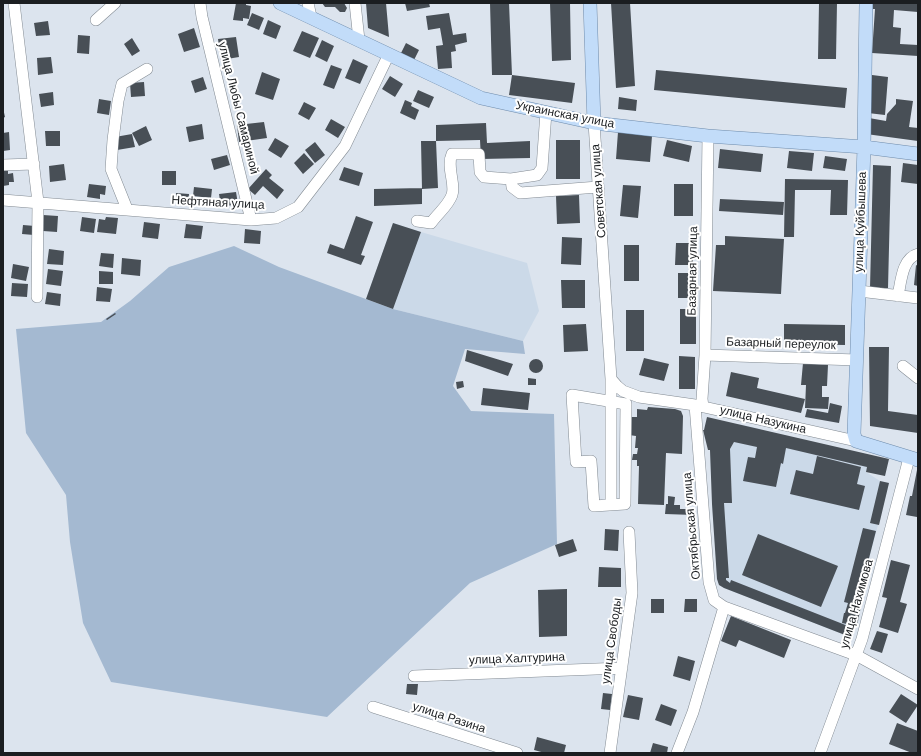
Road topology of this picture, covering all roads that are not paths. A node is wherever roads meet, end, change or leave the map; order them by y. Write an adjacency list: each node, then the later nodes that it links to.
1 (14, 3): 19 (street)
2 (115, 3): 10 (street)
3 (200, 3): 26 (street, улица Любы Самариной)
4 (280, 3): 9 (main road, Украинская улица)
5 (308, 3): 9 (street)
6 (355, 3): 11 (street)
7 (590, 3): 15 (main road, Советская улица)
8 (866, 3): 17 (main road, улица Куйбышева)
9 (311, 17): 11 (main road, Украинская улица)
10 (96, 20)
11 (359, 40): 12 (main road, Украинская улица)
12 (389, 54): 14 (main road, Украинская улица); 26 (street, Нефтяная улица)
13 (147, 69): 25 (street)
14 (546, 112): 15 (main road, Украинская улица); 21 (street)
15 (594, 123): 16 (main road, Украинская улица); 22 (street, Советская улица)
16 (708, 136): 17 (main road, Украинская улица); 33 (street, Базарная улица)
17 (864, 147): 18 (main road, Украинская улица); 29 (main road, улица Куйбышева)
18 (918, 154)
19 (34, 164): 20 (street); 24 (street)
20 (3, 165)
21 (511, 179): 22 (street); 27 (street)
22 (598, 187): 37 (street, Советская улица)
23 (3, 200): 24 (street, Нефтяная улица)
24 (38, 202): 25 (street, Нефтяная улица); 31 (street)
25 (127, 210): 26 (street, Нефтяная улица)
26 (251, 220)
27 (417, 221)
28 (918, 254): 30 (street)
29 (859, 291): 30 (street); 34 (main road, улица Куйбышева)
30 (898, 296): 32 (street)
31 (36, 297)
32 (918, 298)
33 (705, 355): 34 (street, Базарный переулок); 39 (street, Базарная улица)
34 (857, 360): 40 (main road, улица Куйбышева)
35 (903, 366): 36 (street)
36 (918, 378)
37 (611, 379): 38 (street, Советская улица); 39 (street, улица Назукина)
38 (611, 401): 42 (street, Советская улица); 42 (street); 42 (street)
39 (699, 406): 40 (street, улица Назукина); 44 (street, Октябрьская улица)
40 (856, 442): 41 (main road, улица Назукина)
41 (914, 459): 45 (street, улица Нахимова)
42 (611, 505)
43 (630, 532): 46 (street, улица Свободы)
44 (724, 607): 45 (street); 52 (street)
45 (856, 655): 48 (street); 53 (street, улица Нахимова)
46 (622, 668): 47 (street, улица Халтурина); 51 (street, улица Свободы)
47 (414, 676)
48 (918, 689)
49 (373, 707): 50 (street, улица Разина)
50 (517, 753)
51 (610, 753)
52 (678, 753)
53 (820, 753)

